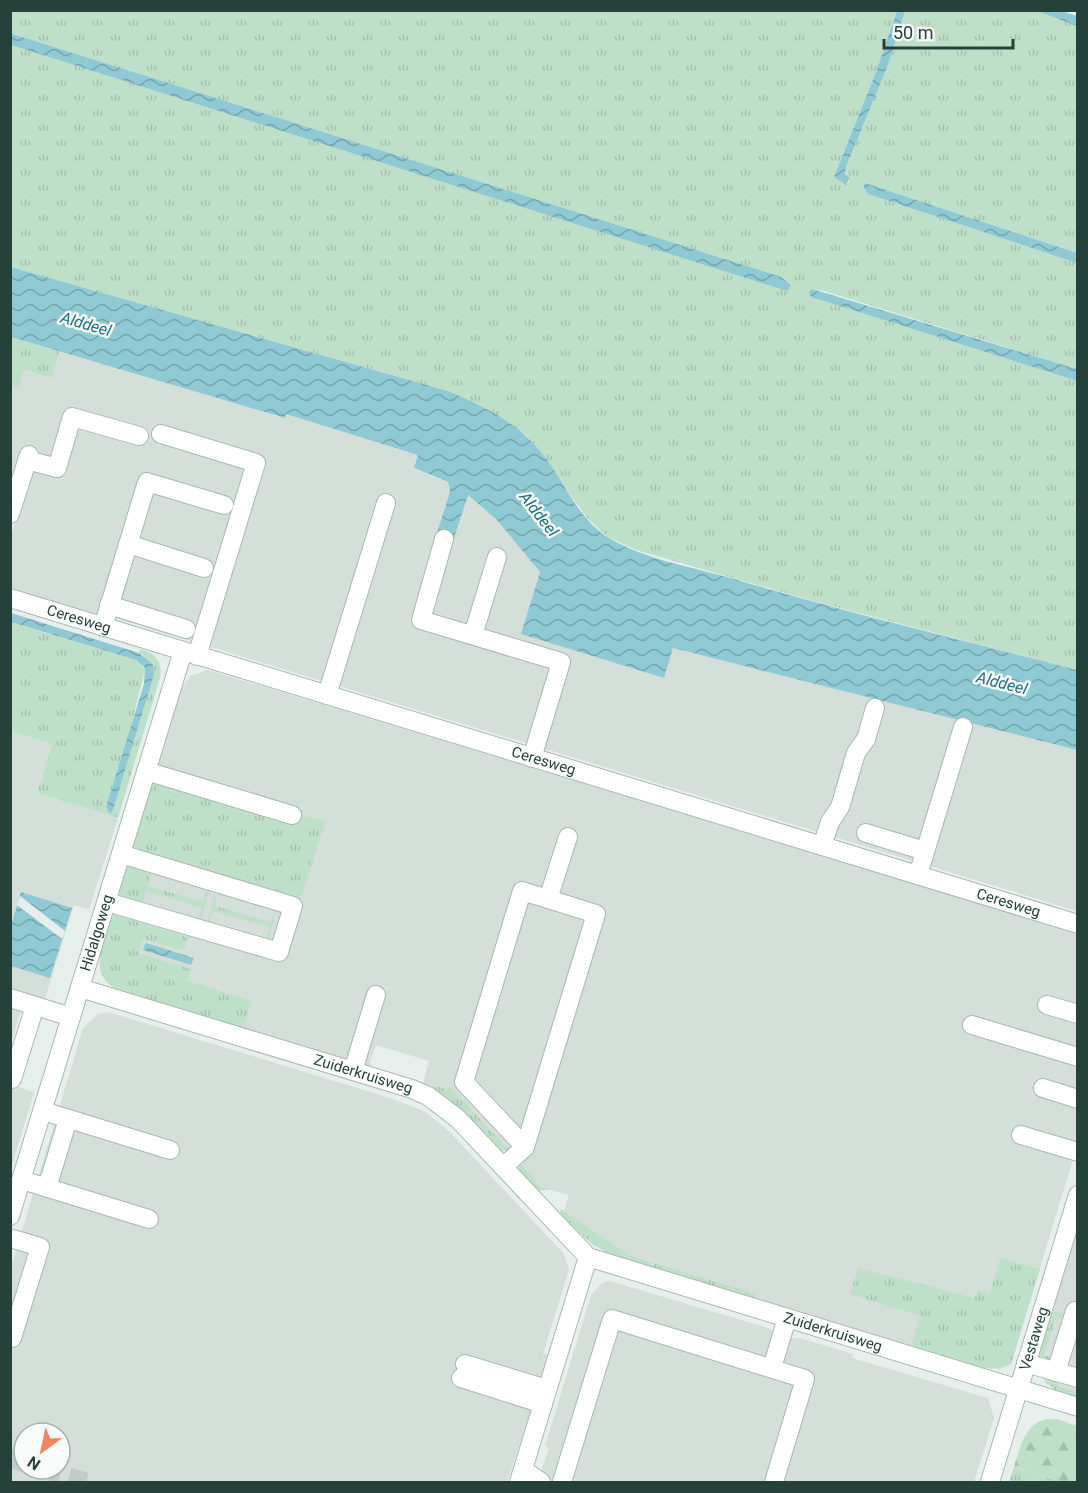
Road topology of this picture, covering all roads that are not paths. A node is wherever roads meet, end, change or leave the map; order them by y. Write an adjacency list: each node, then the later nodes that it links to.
1 (161, 434): 15 (street, Hidalgoweg)
2 (139, 436): 5 (street)
3 (386, 503): 16 (street)
4 (224, 505): 7 (street)
5 (10, 514)
6 (444, 538): 14 (street)
7 (128, 544): 9 (street); 11 (street)
8 (497, 557): 14 (street)
9 (204, 568)
10 (10, 598): 12 (street, Ceresweg)
11 (109, 605): 12 (street); 13 (street)
12 (103, 627): 15 (street, Ceresweg)
13 (186, 629)
14 (473, 635): 19 (street)
15 (190, 653): 16 (street, Ceresweg); 20 (street, Hidalgoweg)
16 (327, 696): 19 (street, Ceresweg)
17 (875, 708): 24 (street)
18 (963, 727): 25 (street)
19 (532, 758): 24 (street, Ceresweg)
20 (146, 771): 21 (street); 26 (street, Hidalgoweg)
21 (292, 815)
22 (866, 833): 25 (street)
23 (568, 837): 28 (street)
24 (822, 846): 27 (street, Ceresweg)
25 (925, 851): 27 (street)
26 (121, 855): 29 (street, Hidalgoweg); 29 (street)
27 (918, 875): 30 (street, Ceresweg)
28 (548, 899): 47 (street); 47 (street)
29 (107, 902): 31 (street, Hidalgoweg)
30 (1077, 924)
31 (80, 988): 37 (street, Hidalgoweg); 40 (street, Zuiderkruisweg)
32 (376, 995): 40 (street)
33 (10, 998): 35 (street)
34 (1047, 1005): 36 (street)
35 (35, 1006): 37 (street); 41 (street)
36 (1077, 1014)
37 (71, 1017): 44 (street, Hidalgoweg)
38 (972, 1025): 39 (street)
39 (1077, 1057)
40 (353, 1071): 50 (street, Zuiderkruisweg)
41 (12, 1079)
42 (1043, 1088): 43 (street)
43 (1077, 1099)
44 (43, 1111): 45 (street); 51 (street, Hidalgoweg)
45 (68, 1119): 48 (street); 52 (street)
46 (1021, 1135): 49 (street)
47 (525, 1147): 50 (street)
48 (170, 1150)
49 (1077, 1152)
50 (503, 1167): 57 (street, Zuiderkruisweg)
51 (22, 1180): 52 (street); 54 (street, Hidalgoweg)
52 (47, 1188): 55 (street)
53 (1077, 1194): 58 (street, Vestaweg)
54 (10, 1216)
55 (149, 1219)
56 (10, 1238): 61 (street)
57 (588, 1257): 60 (street, Zuiderkruisweg); 68 (street)
58 (1045, 1302): 59 (street); 62 (street, Vestaweg)
59 (1076, 1311): 65 (street)
60 (787, 1318): 63 (street); 67 (street, Zuiderkruisweg)
61 (12, 1338)
62 (1026, 1363): 65 (street); 67 (street, Vestaweg)
63 (772, 1368): 72 (street); 73 (street)
64 (463, 1371): 68 (street)
65 (1056, 1372): 66 (street)
66 (1077, 1378)
67 (1018, 1389): 69 (street, Zuiderkruisweg); 74 (street, Vestaweg)
68 (545, 1396): 70 (street)
69 (1077, 1407)
70 (521, 1476): 71 (street)
71 (541, 1482)
72 (562, 1482)
73 (774, 1482)
74 (990, 1482)

